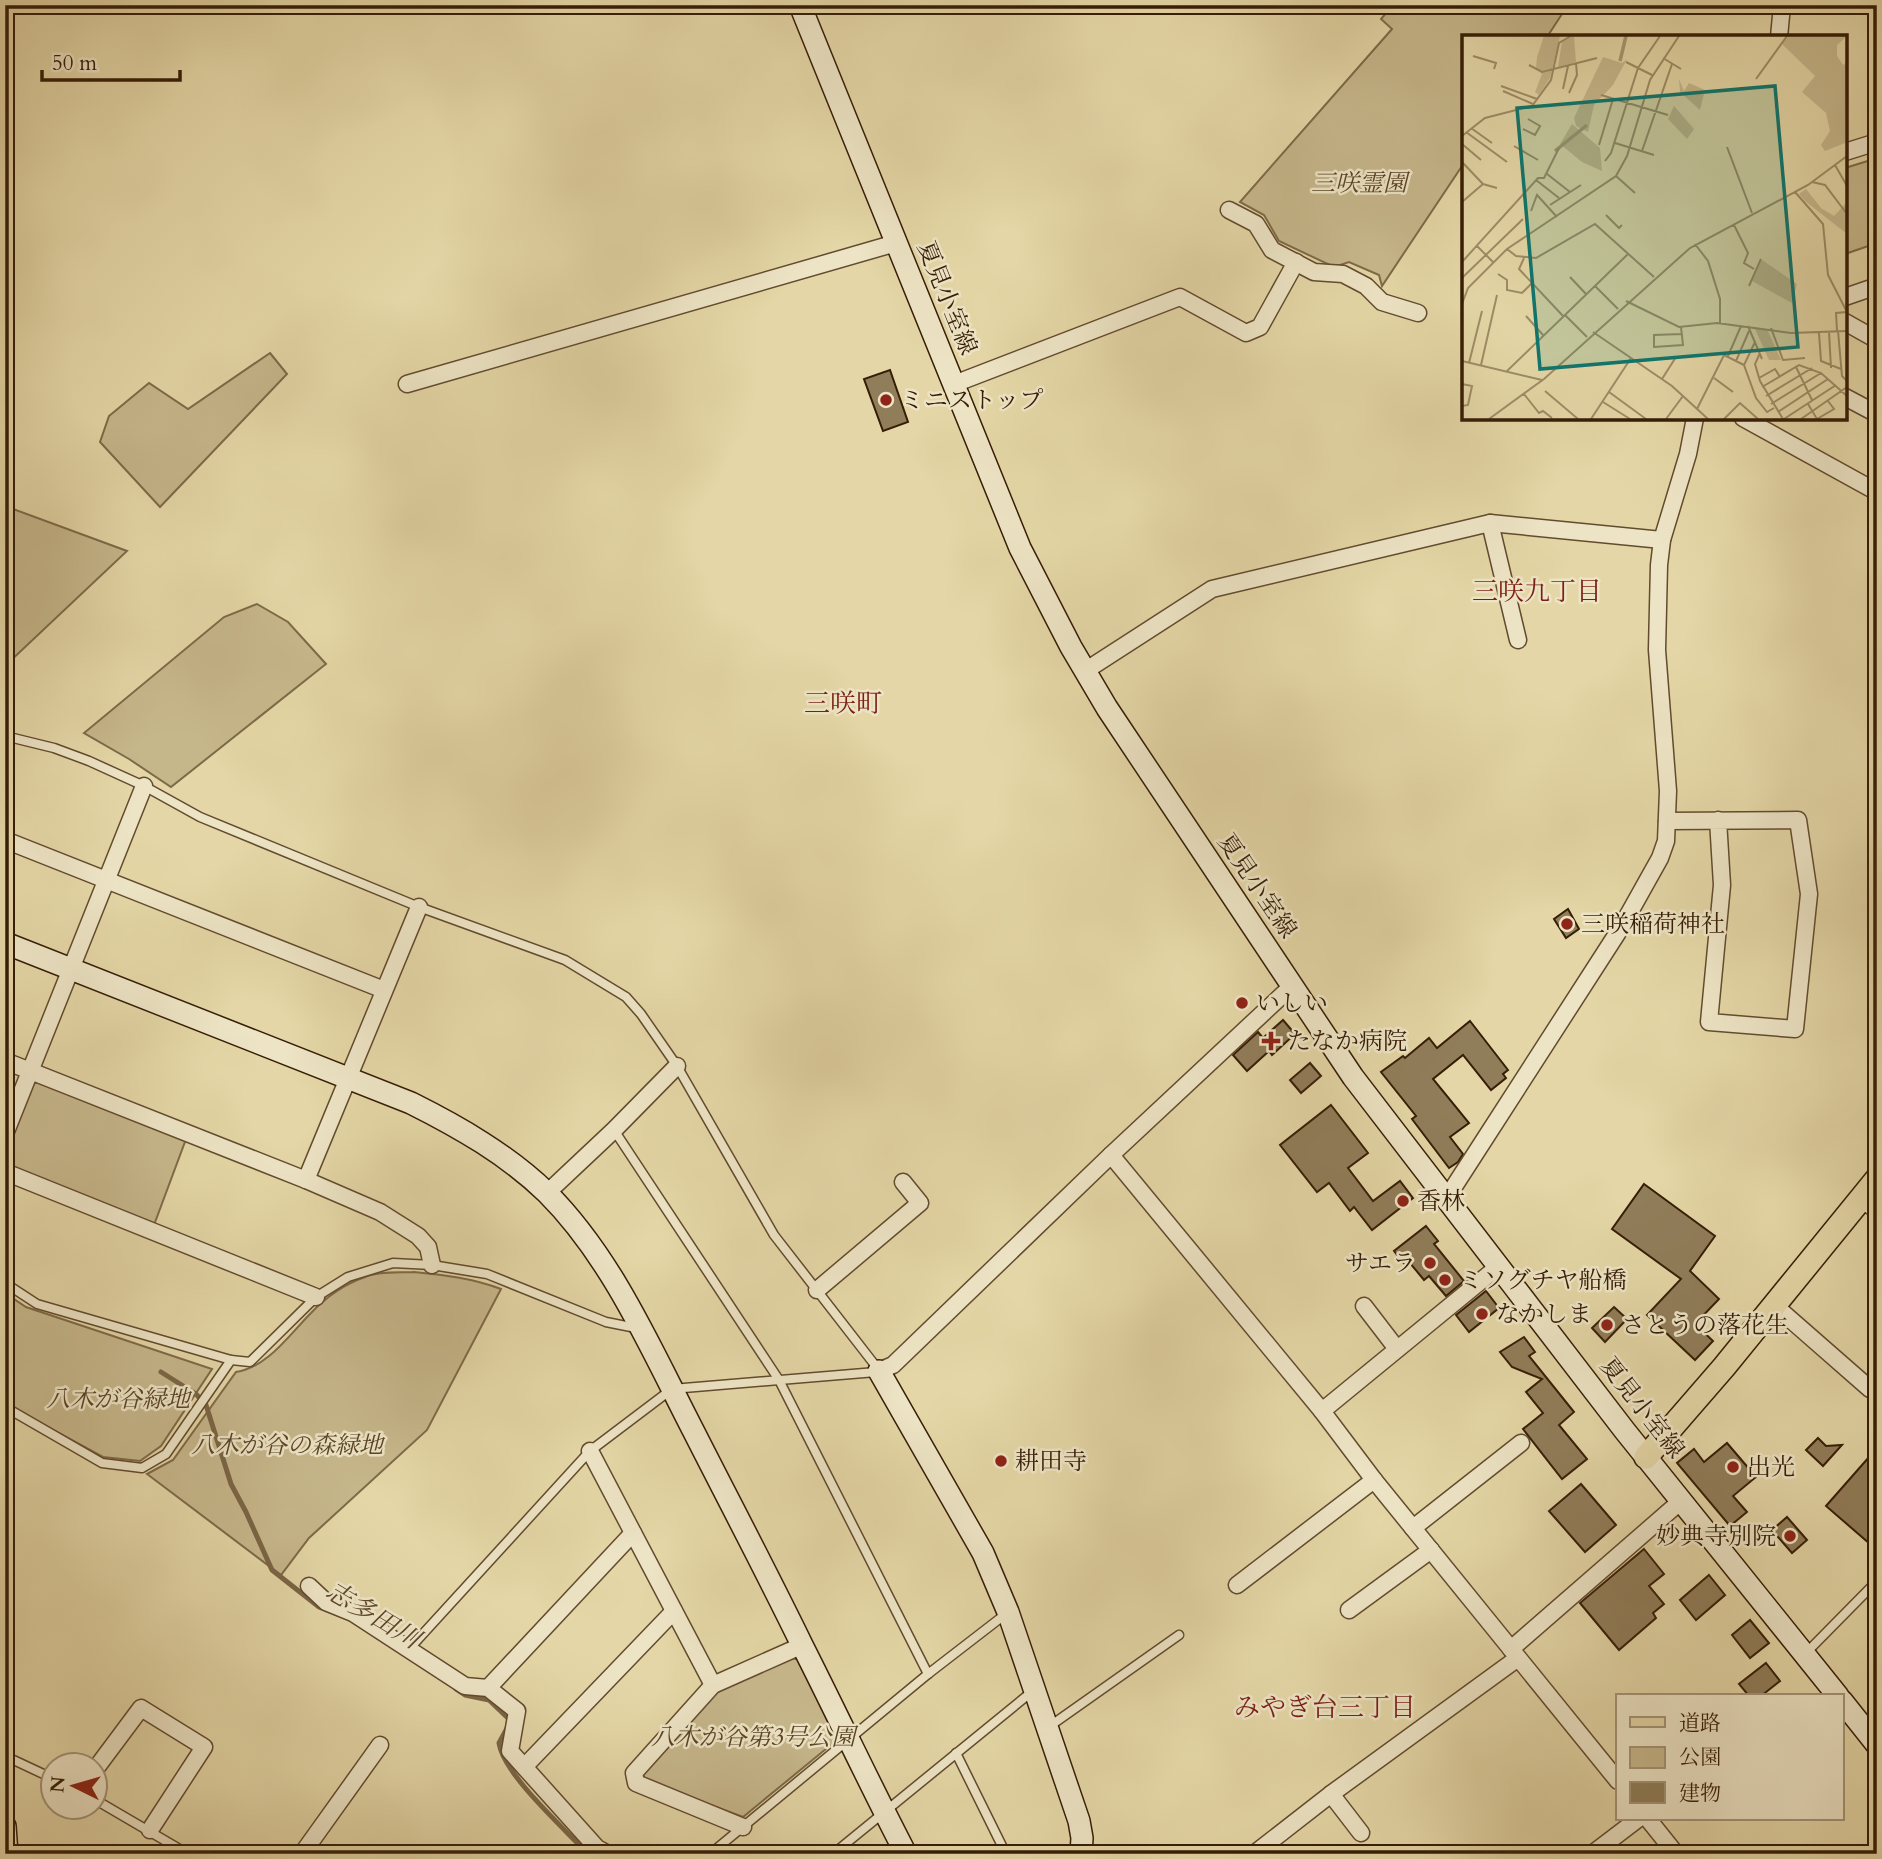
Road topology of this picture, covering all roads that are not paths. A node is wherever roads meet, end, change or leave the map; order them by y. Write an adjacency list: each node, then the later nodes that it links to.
1 (800, 5): 7 (main road, 夏見小室線)
2 (1782, 5): 3 (street)
3 (1779, 35)
4 (1877, 142): 5 (street)
5 (1847, 151)
6 (1229, 210): 8 (street)
7 (897, 243): 14 (street); 15 (main road, 夏見小室線)
8 (1296, 262): 11 (street); 15 (street)
9 (1877, 286): 10 (street)
10 (1847, 296)
11 (1418, 313)
12 (1847, 322): 13 (street)
13 (1877, 340)
14 (407, 383)
15 (954, 384): 24 (main road, 夏見小室線)
16 (1847, 398): 17 (street)
17 (1877, 414)
18 (1695, 420): 22 (street)
19 (1747, 420): 20 (street)
20 (1877, 492)
21 (1490, 523): 22 (street); 23 (street); 24 (street)
22 (1662, 540): 28 (street)
23 (1518, 640)
24 (1085, 671): 34 (main road, 夏見小室線)
25 (5, 736): 26 (lane)
26 (144, 786): 30 (street); 31 (lane)
27 (1718, 820): 27 (street); 28 (street)
28 (1667, 821): 48 (street)
29 (5, 840): 30 (street)
30 (107, 881): 33 (street); 35 (street)
31 (419, 907): 35 (street); 37 (lane)
32 (5, 943): 33 (main road)
33 (70, 968): 38 (street); 39 (main road)
34 (1292, 986): 42 (street); 48 (main road, 夏見小室線)
35 (384, 990): 39 (street)
36 (5, 1061): 38 (street)
37 (677, 1066): 40 (street); 53 (lane)
38 (29, 1071): 41 (street); 45 (street)
39 (348, 1079): 45 (street); 47 (main road)
40 (614, 1130): 47 (street); 61 (lane)
41 (5, 1134)
42 (1111, 1155): 60 (street); 65 (street)
43 (5, 1172): 54 (street)
44 (1877, 1179): 49 (main road)
45 (306, 1180): 50 (street)
46 (903, 1182): 53 (street)
47 (547, 1193): 57 (main road)
48 (1446, 1199): 51 (main road, 夏見小室線)
49 (1869, 1205): 55 (main road)
50 (432, 1265): 54 (lane); 57 (lane)
51 (1499, 1266): 58 (street); 68 (main road, 夏見小室線)
52 (5, 1283): 59 (lane)
53 (817, 1290): 60 (lane)
54 (316, 1297): 59 (lane)
55 (1774, 1305): 63 (street); 68 (main road)
56 (1364, 1306): 58 (street)
57 (640, 1329): 62 (main road)
58 (1397, 1349): 65 (street)
59 (231, 1360): 64 (lane)
60 (879, 1371): 61 (lane); 79 (main road)
61 (779, 1380): 62 (lane); 85 (lane)
62 (672, 1389): 67 (lane); 81 (main road)
63 (1871, 1390)
64 (5, 1407)
65 (1322, 1410): 69 (street)
66 (1521, 1443): 71 (street)
67 (590, 1451): 72 (street); 82 (lane)
68 (1646, 1457): 70 (main road, 夏見小室線)
69 (1374, 1480): 71 (street); 75 (street)
70 (1681, 1502): 83 (street); 84 (main road, 夏見小室線)
71 (1413, 1528): 73 (street)
72 (633, 1533): 78 (street); 87 (street)
73 (1431, 1550): 77 (street); 83 (street)
74 (1877, 1581): 84 (lane)
75 (1237, 1585)
76 (309, 1586): 82 (street)
77 (1349, 1610)
78 (674, 1611): 86 (street); 98 (street)
79 (1008, 1612): 85 (lane); 88 (main road)
80 (1179, 1635): 91 (lane)
81 (803, 1645): 86 (street); 92 (main road)
82 (410, 1648): 87 (street)
83 (1514, 1654): 100 (street); 101 (street)
84 (1805, 1654): 89 (main road, 夏見小室線)
85 (928, 1674): 92 (lane)
86 (713, 1685): 107 (street)
87 (488, 1688): 98 (street)
88 (1034, 1690): 91 (main road); 96 (lane)
89 (1836, 1694)
90 (1843, 1702): 94 (main road)
91 (1048, 1727): 118 (main road)
92 (848, 1740): 103 (main road); 107 (lane)
93 (380, 1745): 112 (street)
94 (1877, 1745)
95 (108, 1752): 108 (street)
96 (956, 1753): 103 (lane); 117 (lane)
97 (5, 1756): 99 (lane)
98 (525, 1766): 113 (street)
99 (38, 1771)
100 (1616, 1779)
101 (1331, 1794): 109 (street); 119 (street)
102 (108, 1807): 108 (lane)
103 (884, 1811): 115 (lane); 116 (main road)
104 (1637, 1820): 120 (street)
105 (1649, 1820): 121 (street)
106 (5, 1826): 110 (main road)
107 (743, 1827): 114 (lane)
108 (150, 1830): 111 (lane)
109 (1361, 1833)
110 (7, 1854)
111 (188, 1854)
112 (302, 1854)
113 (608, 1854)
114 (710, 1854)
115 (833, 1854)
116 (906, 1854)
117 (1006, 1854)
118 (1081, 1854)
119 (1254, 1854)
120 (1592, 1854)
121 (1676, 1854)

